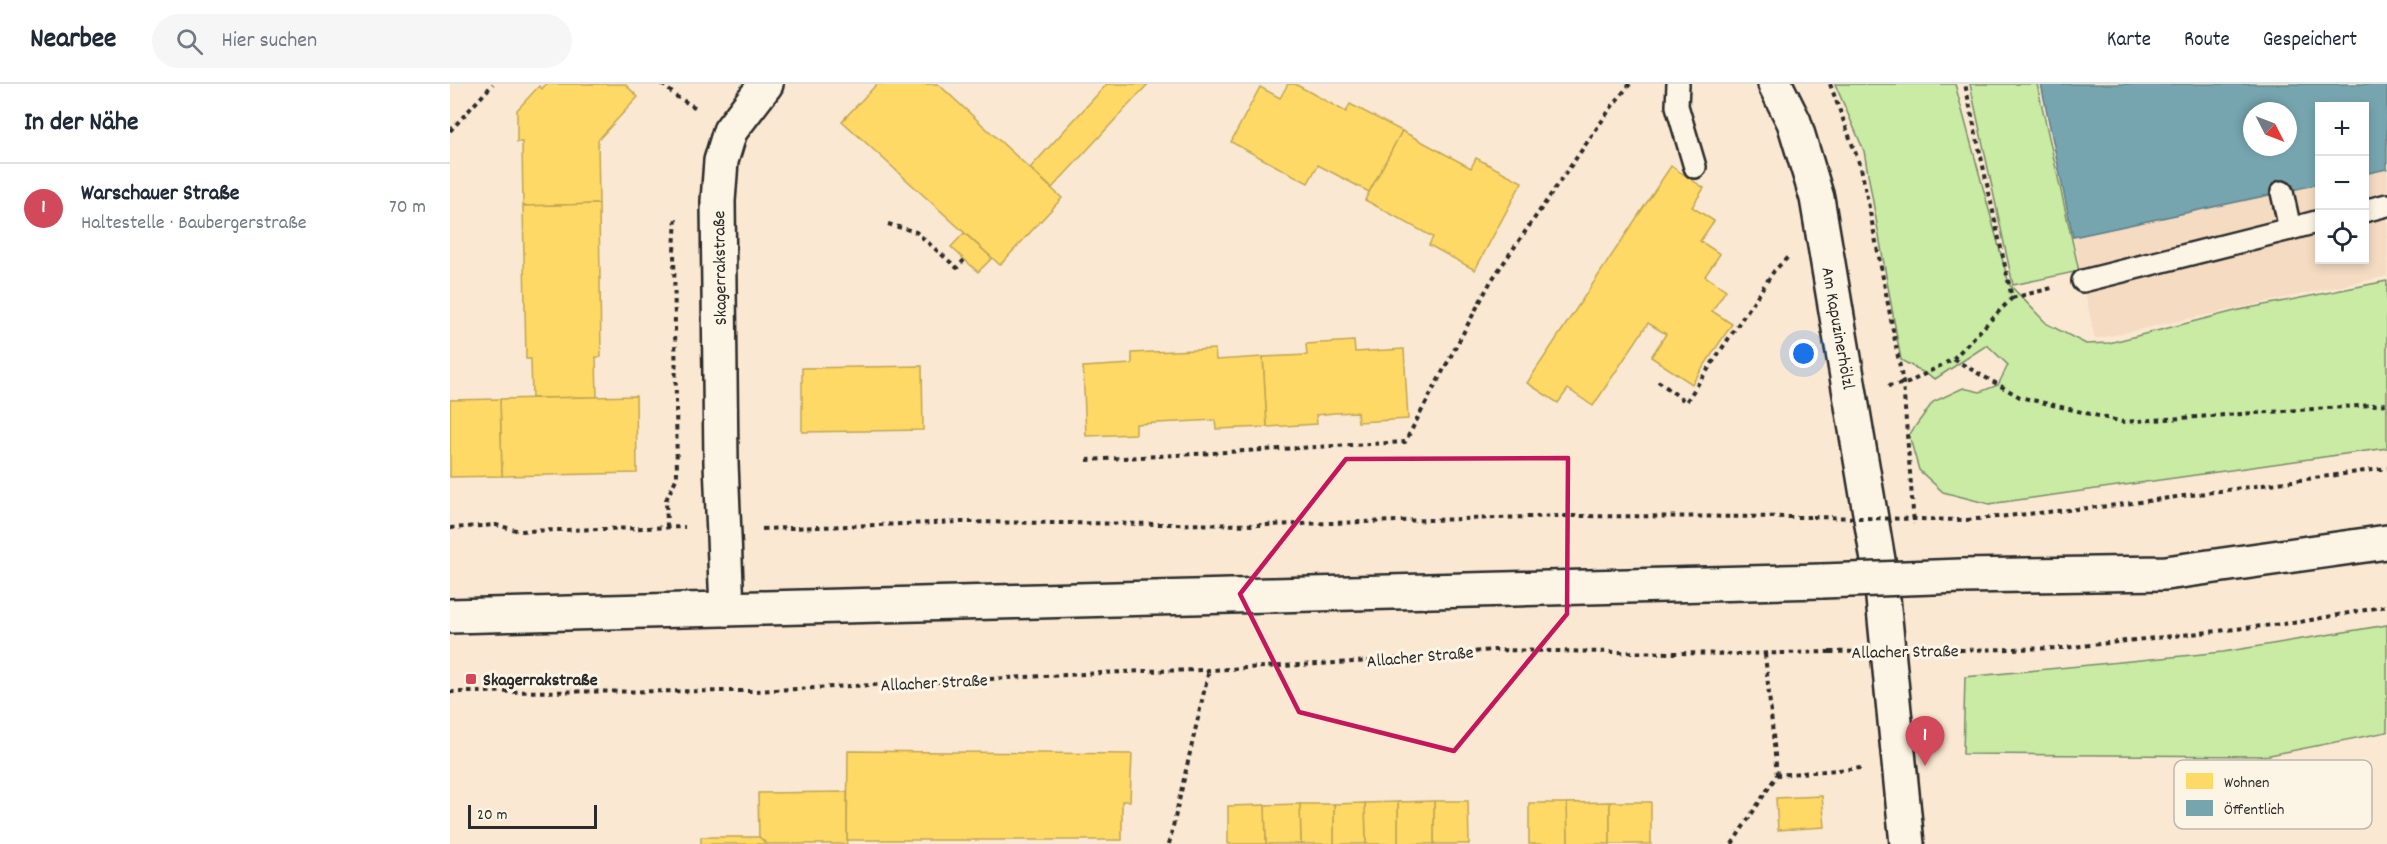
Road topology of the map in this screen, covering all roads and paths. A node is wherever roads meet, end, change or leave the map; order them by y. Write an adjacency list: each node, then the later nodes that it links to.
1 (493, 84): 7 (path)
2 (766, 84): 25 (main road, Skagerrakstraße)
3 (1630, 84): 23 (path)
4 (1678, 84): 8 (lane)
5 (1775, 84): 14 (main road, Am Kapuzinerhölzl)
6 (1965, 84): 18 (path)
7 (450, 131)
8 (1695, 167)
9 (2282, 192): 15 (lane)
10 (2387, 205): 11 (lane)
11 (2368, 210)
12 (2315, 222): 15 (lane)
13 (888, 224): 16 (path)
14 (1822, 225): 20 (path); 21 (main road, Am Kapuzinerhölzl)
15 (2290, 229): 17 (lane)
16 (964, 260)
17 (2083, 281): 18 (path)
18 (2012, 298): 19 (path)
19 (1953, 359): 21 (path); 22 (path)
20 (1658, 381)
21 (1850, 392): 34 (main road, Am Kapuzinerhölzl)
22 (2387, 404)
23 (1088, 460)
24 (2387, 468): 25 (path, bridge)
25 (723, 527): 26 (path); 29 (main road, Skagerrakstraße)
26 (450, 528)
27 (2387, 542): 29 (main road, bridge)
28 (2387, 606): 31 (path, Allacher Straße, bridge)
29 (727, 609): 30 (main road)
30 (450, 616)
31 (1765, 654): 32 (path, Allacher Straße); 35 (path)
32 (1209, 670): 33 (path, Allacher Straße); 36 (path)
33 (450, 692)
34 (1898, 765): 35 (path); 38 (main road, Am Kapuzinerhölzl)
35 (1777, 775): 37 (path)
36 (1169, 844)
37 (1732, 844)
38 (1907, 844)

